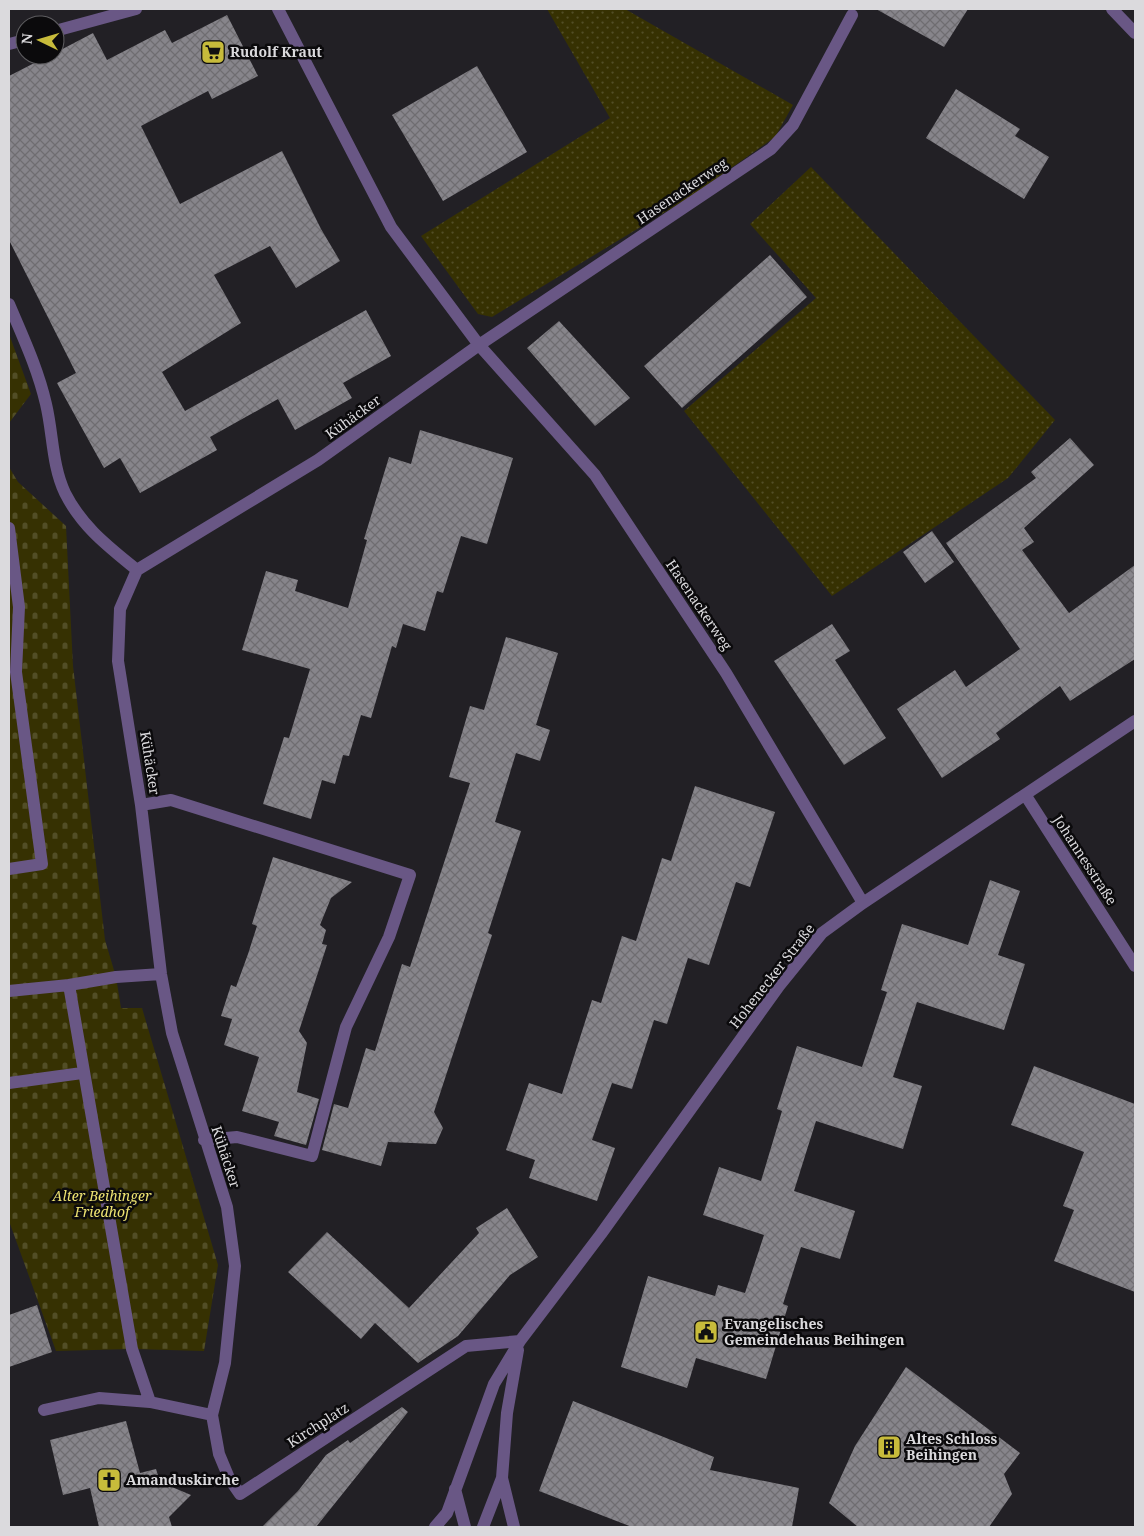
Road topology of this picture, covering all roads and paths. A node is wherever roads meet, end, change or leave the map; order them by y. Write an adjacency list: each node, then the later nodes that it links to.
1 (136, 9): 5 (street)
2 (278, 9): 8 (street, Hasenackerweg)
3 (1112, 9): 6 (street)
4 (852, 15): 8 (street, Hasenackerweg)
5 (65, 28)
6 (1135, 33)
7 (9, 304): 10 (street)
8 (480, 345): 10 (street, Kühäcker); 16 (street, Hasenackerweg)
9 (9, 528): 11 (street)
10 (137, 570): 14 (street, Kühäcker)
11 (12, 673): 15 (street)
12 (1135, 721): 13 (street, Hohenecker Straße)
13 (1026, 796): 16 (street, Hohenecker Straße); 17 (street, Johannesstraße)
14 (141, 805): 18 (street, Kühäcker); 23 (street)
15 (9, 869)
16 (863, 903): 24 (street, Hohenecker Straße)
17 (1135, 966)
18 (161, 974): 19 (street); 23 (street, Kühäcker)
19 (69, 985): 20 (street); 21 (street)
20 (9, 991)
21 (82, 1072): 22 (street); 26 (street)
22 (9, 1083)
23 (204, 1140): 25 (street, Kühäcker)
24 (520, 1341): 28 (street, Kirchplatz); 29 (street, Hohenecker Straße); 30 (street, Hohenecker Straße)
25 (225, 1363): 28 (street, Kirchplatz)
26 (150, 1402): 27 (street); 28 (street)
27 (44, 1410)
28 (212, 1415)
29 (502, 1478): 33 (street, Hohenecker Straße); 34 (street, Hohenecker Straße)
30 (456, 1489): 31 (street, Hohenecker Straße); 32 (street)
31 (436, 1527)
32 (464, 1527)
33 (483, 1527)
34 (514, 1527)

